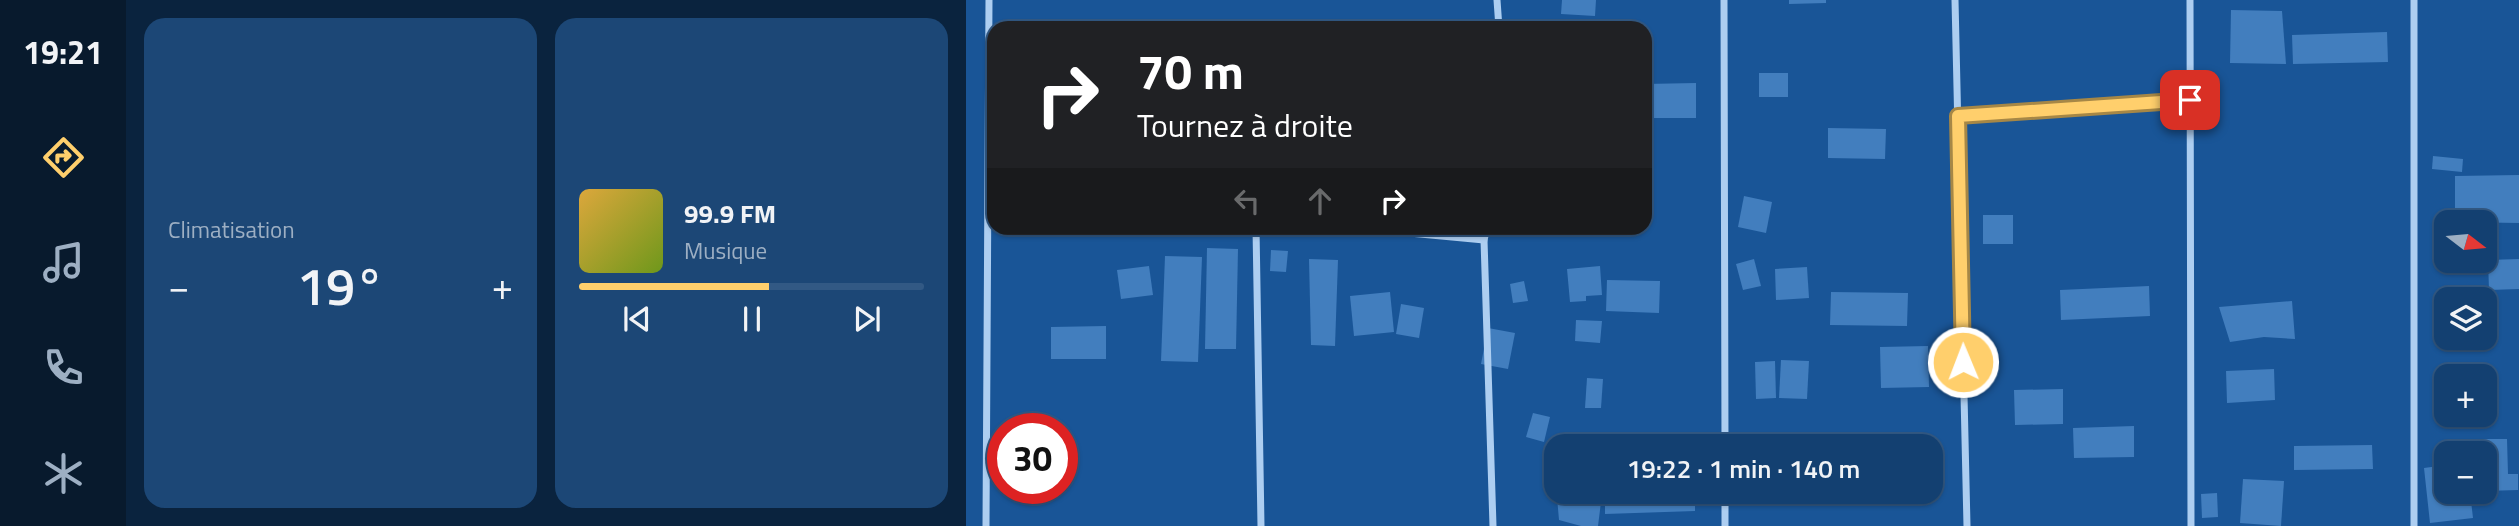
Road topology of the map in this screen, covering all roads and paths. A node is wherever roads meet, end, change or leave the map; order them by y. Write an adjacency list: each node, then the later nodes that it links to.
1 (989, 0): 7 (street)
2 (1497, 0): 8 (street)
3 (1724, 0): 16 (street)
4 (1955, 0): 10 (street)
5 (2190, 0): 9 (street)
6 (2414, 0): 24 (street)
7 (989, 21)
8 (1498, 21)
9 (2190, 100): 10 (street); 23 (street)
10 (1958, 116): 22 (street)
11 (991, 235): 18 (street)
12 (1256, 235): 19 (street)
13 (1431, 235): 15 (street)
14 (1485, 235): 15 (street)
15 (1484, 240): 20 (street)
16 (1725, 434)
17 (1725, 504): 21 (street)
18 (986, 526)
19 (1261, 526)
20 (1493, 526)
21 (1726, 526)
22 (1967, 526)
23 (2191, 526)
24 (2414, 526)

